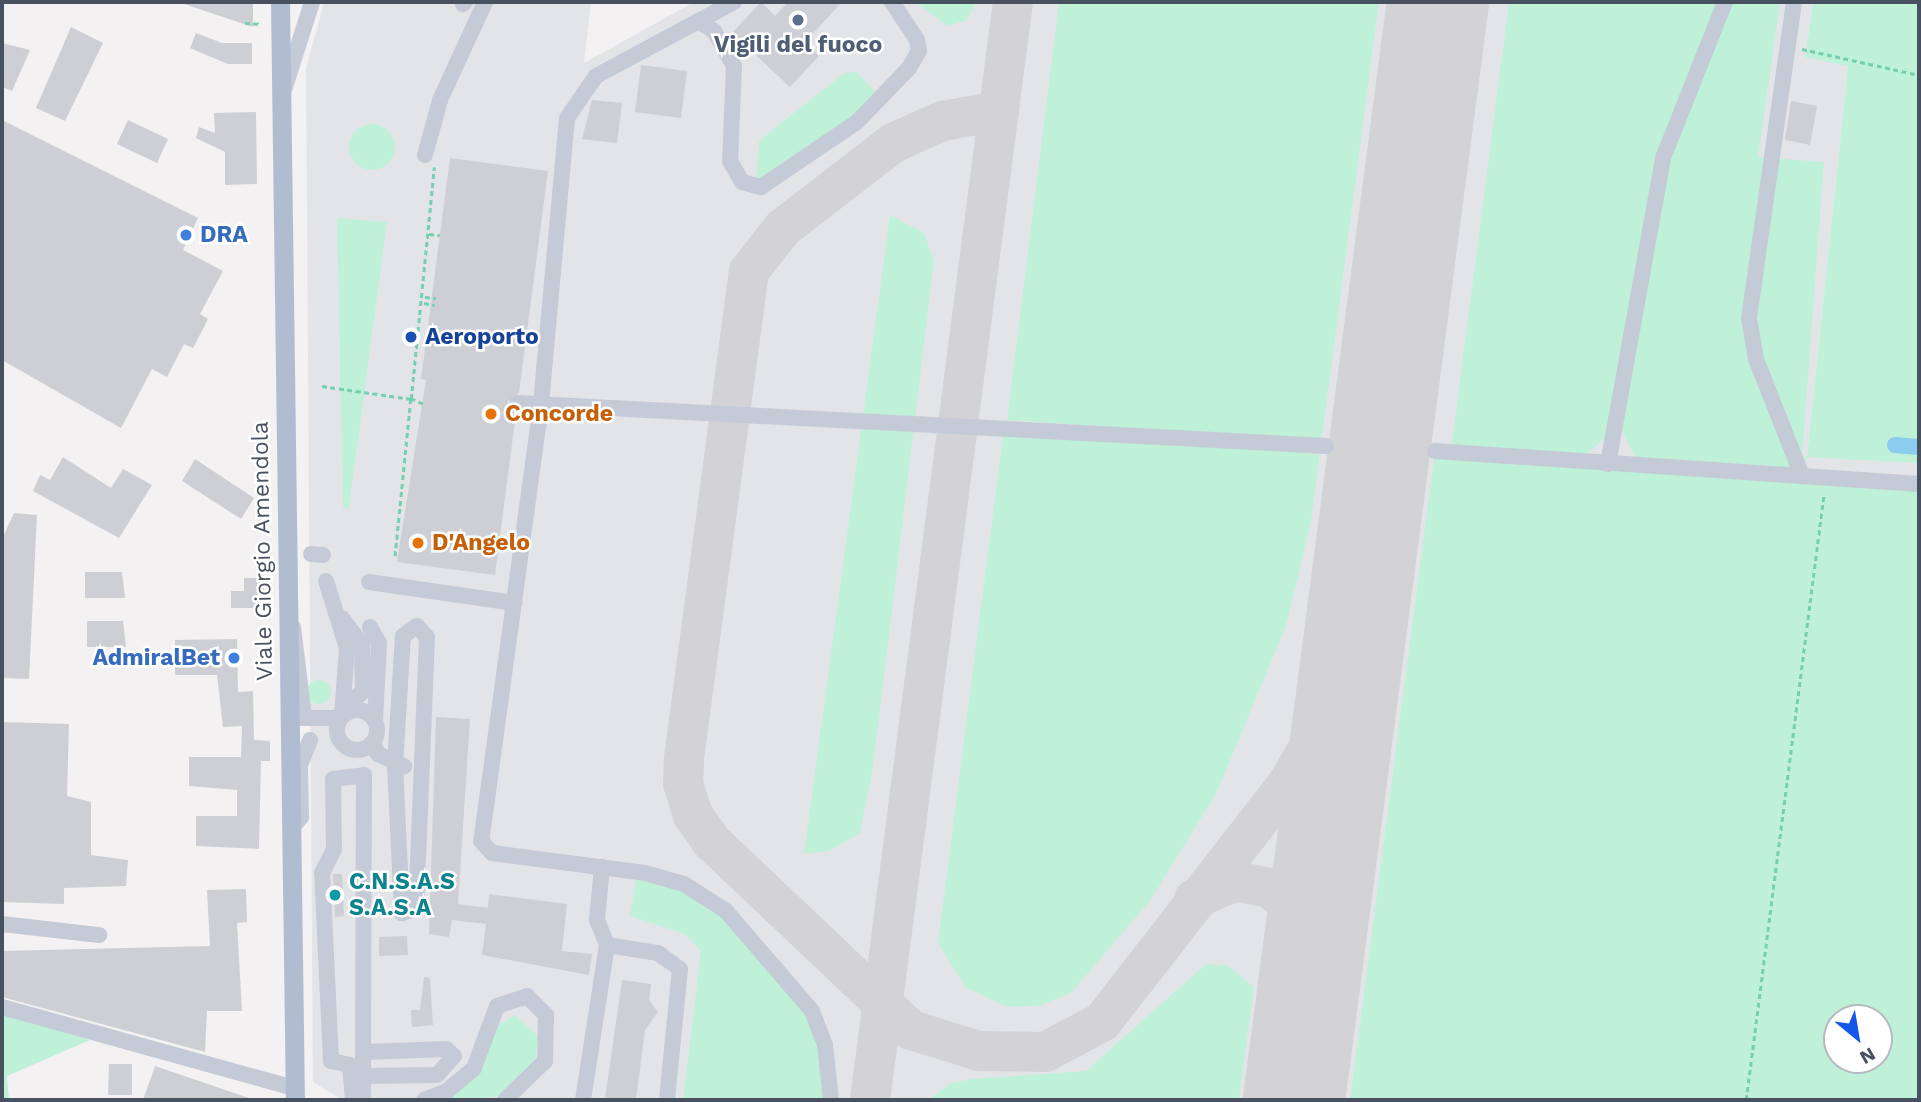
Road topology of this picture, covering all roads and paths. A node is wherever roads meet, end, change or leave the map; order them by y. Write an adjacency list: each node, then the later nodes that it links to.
1 (280, 2): 13 (main road, Viale Giorgio Amendola)
2 (312, 2): 13 (street)
3 (485, 2): 14 (street)
4 (734, 2): 8 (street)
5 (892, 2): 8 (street)
6 (1725, 2): 28 (street)
7 (1794, 2): 11 (street)
8 (698, 21): 25 (street)
9 (245, 23): 10 (path)
10 (263, 24)
11 (1788, 49): 12 (path); 29 (street)
12 (1919, 75)
13 (280, 102): 42 (main road, Viale Giorgio Amendola)
14 (430, 154): 15 (path)
15 (429, 234): 16 (path); 17 (path)
16 (440, 235)
17 (424, 297): 18 (path); 19 (path)
18 (436, 298)
19 (424, 303): 20 (path); 22 (path)
20 (435, 305)
21 (322, 386): 22 (path)
22 (411, 400): 24 (path); 32 (path)
23 (517, 403): 25 (street)
24 (423, 404)
25 (541, 405): 26 (street); 39 (street)
26 (1326, 446)
27 (1436, 452): 28 (street)
28 (1608, 464): 29 (street)
29 (1802, 477): 30 (street)
30 (1825, 479): 31 (street); 65 (path)
31 (1919, 484)
32 (402, 500): 33 (path); 34 (path)
33 (408, 502)
34 (401, 508): 35 (path); 36 (path)
35 (408, 509)
36 (395, 559)
37 (326, 581): 40 (street)
38 (369, 582): 39 (street)
39 (514, 603): 50 (street)
40 (345, 713): 41 (street); 42 (street); 43 (street)
41 (376, 714): 41 (street); 46 (street)
42 (297, 717): 45 (main road, Viale Giorgio Amendola)
43 (339, 739): 44 (street); 46 (street)
44 (310, 740): 45 (street); 49 (street)
45 (290, 741): 49 (main road, Viale Giorgio Amendola)
46 (372, 743): 48 (street)
47 (421, 765): 48 (street); 48 (street); 48 (street)
48 (395, 766)
49 (291, 829): 57 (main road, Viale Giorgio Amendola)
50 (602, 867): 53 (street); 64 (street)
51 (2, 925): 52 (street)
52 (99, 935)
53 (607, 945): 62 (street); 63 (street)
54 (2, 1007): 57 (street)
55 (365, 1052): 56 (street); 56 (street); 58 (street)
56 (361, 1076): 59 (street)
57 (295, 1094)
58 (353, 1100)
59 (363, 1100)
60 (424, 1100): 61 (street)
61 (505, 1100)
62 (583, 1100)
63 (667, 1100)
64 (831, 1100)
65 (1746, 1100)

